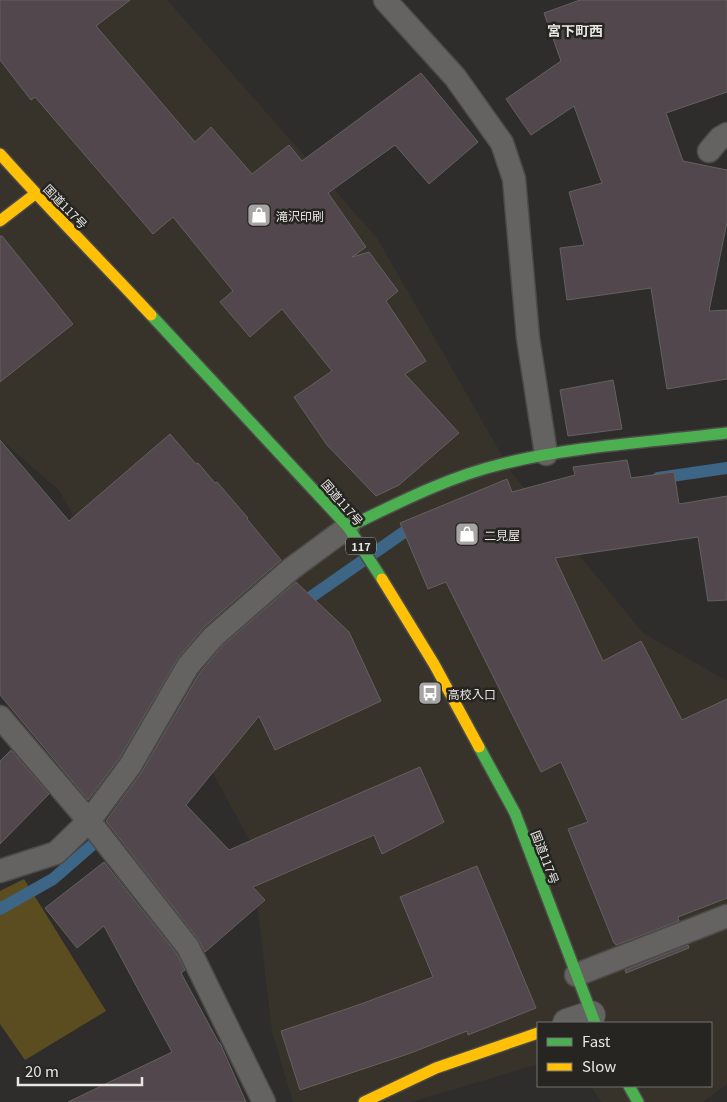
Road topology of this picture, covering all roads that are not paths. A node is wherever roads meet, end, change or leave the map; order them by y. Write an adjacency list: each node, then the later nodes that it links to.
1 (385, 0): 8 (lane)
2 (727, 134): 3 (lane)
3 (709, 151)
4 (0, 154): 5 (main road, 国道117号 / 117)
5 (35, 194): 6 (main road); 9 (main road, 国道117号 / 117)
6 (0, 221)
7 (727, 433): 8 (main road)
8 (546, 454): 9 (main road)
9 (348, 527): 11 (lane); 14 (main road, 国道117号 / 117)
10 (0, 717): 11 (lane)
11 (89, 821): 12 (lane); 18 (lane)
12 (0, 871)
13 (727, 916): 14 (lane)
14 (576, 974): 15 (main road, 国道117号 / 117)
15 (584, 1020)
16 (537, 1033): 19 (main road)
17 (630, 1087): 20 (main road)
18 (264, 1102)
19 (364, 1102)
20 (638, 1102)

